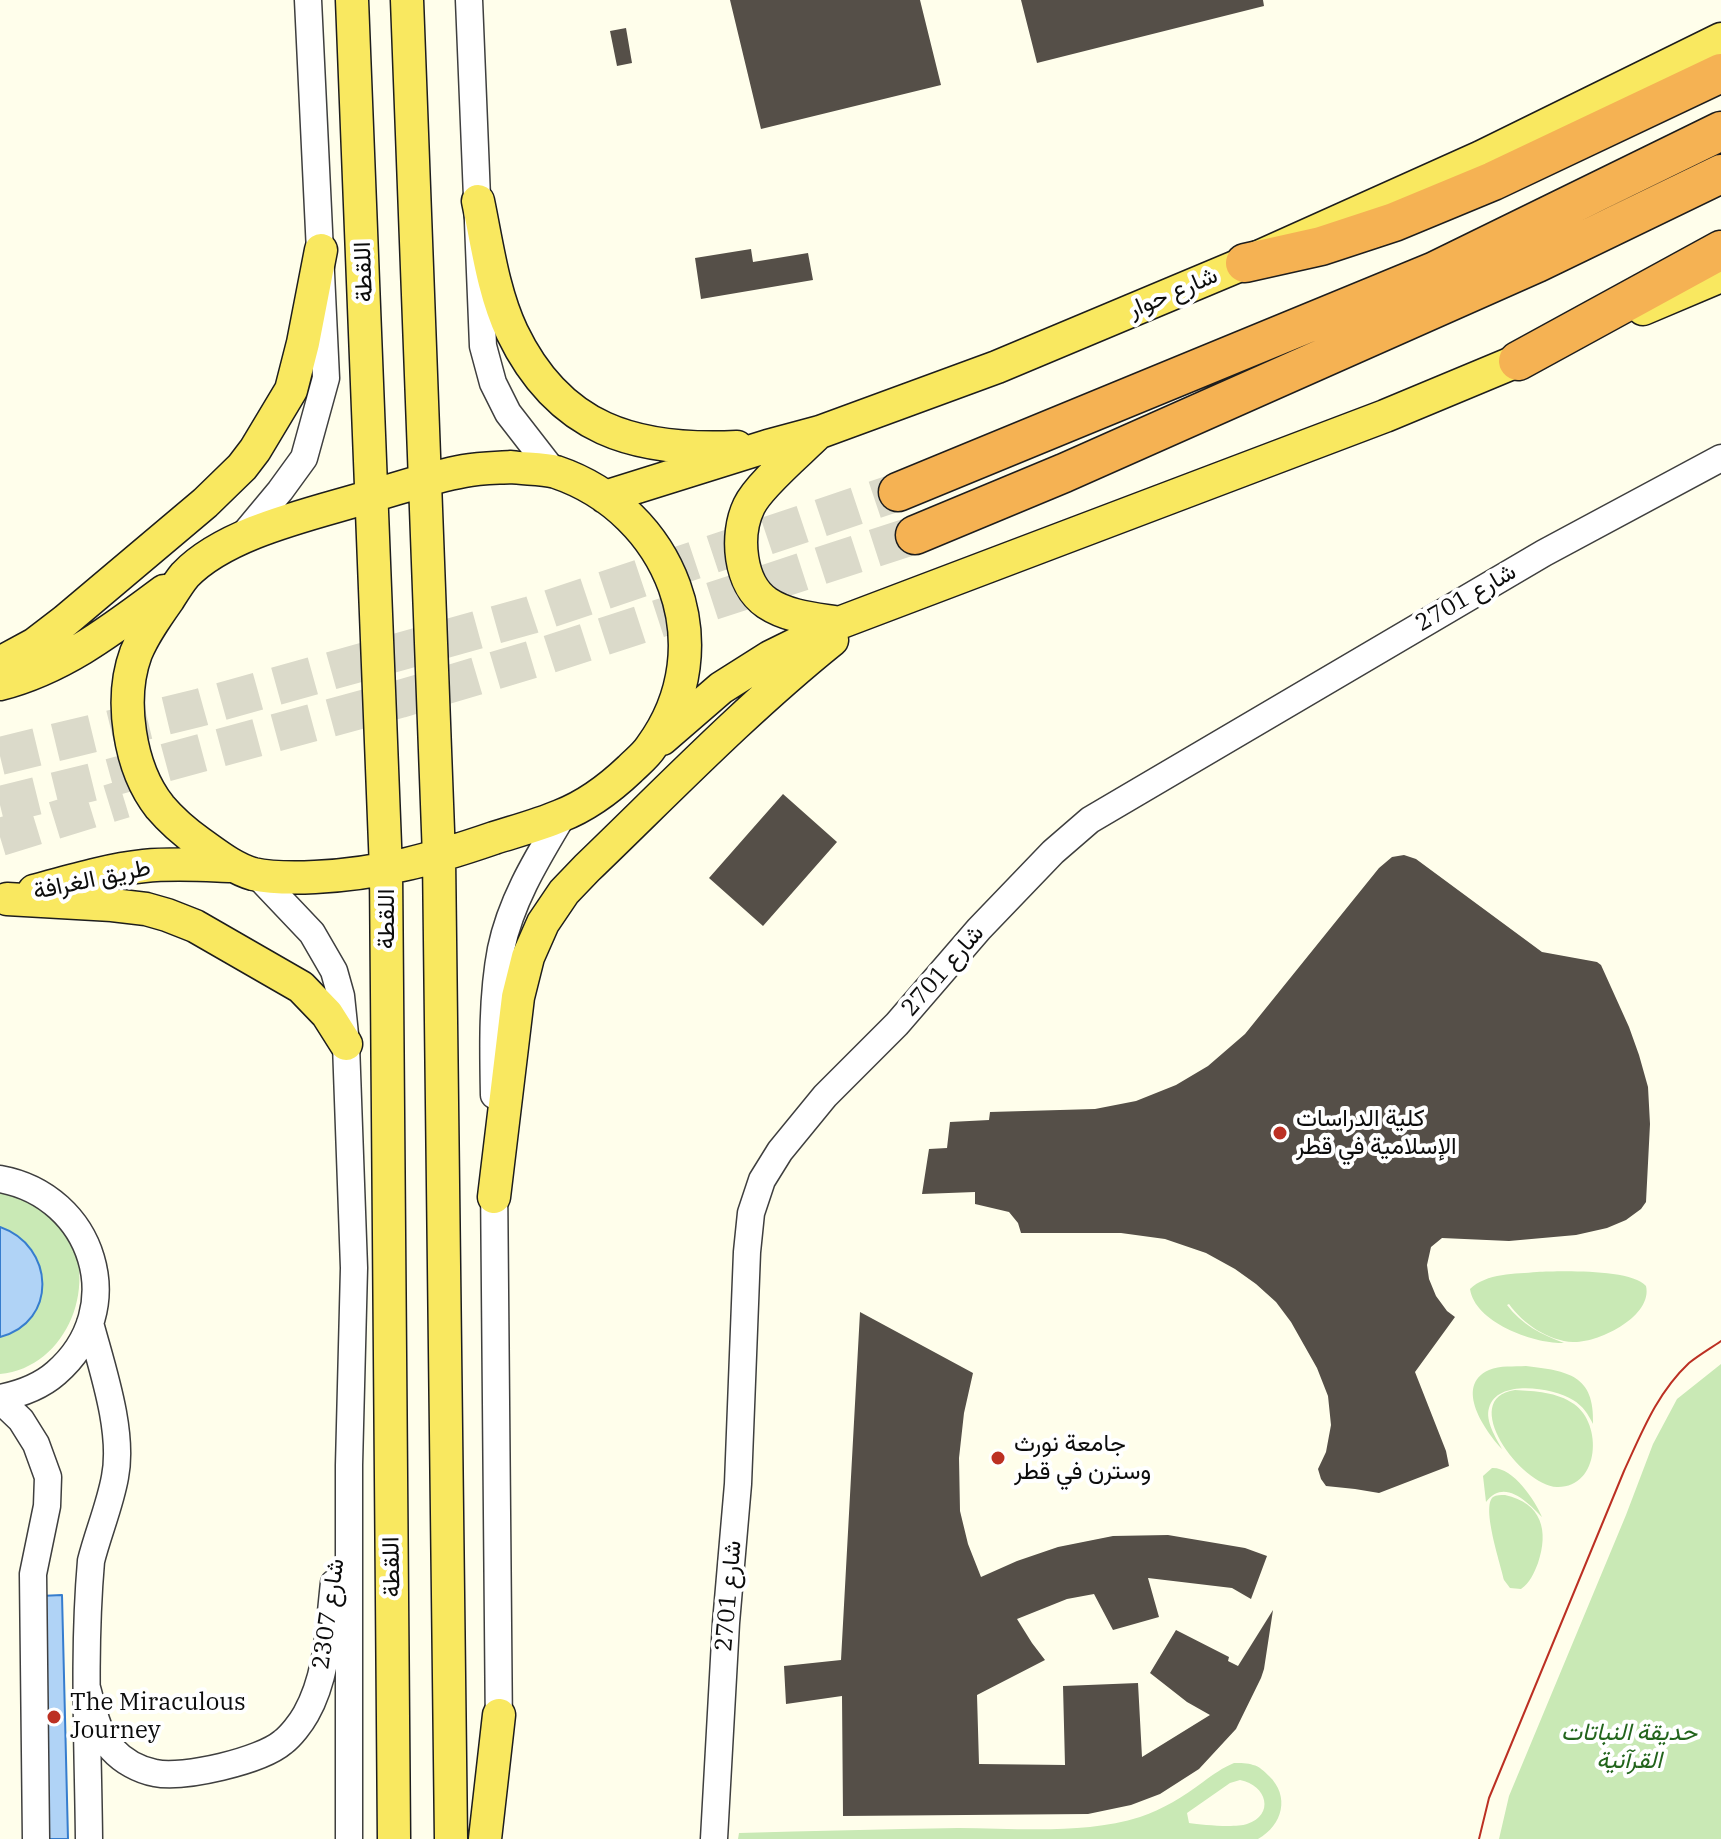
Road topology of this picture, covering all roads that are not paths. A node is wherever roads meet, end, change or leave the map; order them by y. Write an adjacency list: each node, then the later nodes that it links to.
1 (308, 0): 10 (street, اللقطة)
2 (352, 0): 21 (main road, اللقطة)
3 (407, 0): 19 (main road)
4 (469, 0): 9 (street)
5 (1721, 39): 12 (main road, شارع حوار)
6 (1721, 73): 12 (highway)
7 (1721, 131): 20 (highway)
8 (1721, 174): 23 (highway)
9 (478, 201): 16 (main road); 18 (street)
10 (321, 250): 24 (street, اللقطة); 27 (main road)
11 (1721, 250): 14 (highway)
12 (1245, 263): 15 (main road, شارع حوار)
13 (1721, 276): 14 (main road)
14 (1518, 361): 26 (main road)
15 (820, 432): 16 (main road, شارع حوار); 26 (main road)
16 (768, 446): 22 (main road, شارع حوار)
17 (1721, 458): 50 (street, شارع 2701)
18 (553, 471): 19 (main road); 22 (main road)
19 (426, 479): 21 (main road); 31 (main road)
20 (898, 492)
21 (373, 496): 24 (main road); 33 (main road, اللقطة)
22 (605, 497): 29 (main road)
23 (915, 535)
24 (240, 539): 25 (main road)
25 (186, 575): 28 (main road); 32 (main road)
26 (851, 619): 29 (main road); 37 (main road)
27 (0, 663)
28 (0, 684)
29 (650, 749): 30 (main road, طريق الغرافة)
30 (563, 815): 31 (main road, طريق الغرافة); 37 (street)
31 (439, 857): 33 (main road, طريق الغرافة); 47 (main road)
32 (244, 870): 33 (main road, طريق الغرافة); 34 (main road, طريق الغرافة); 35 (street, اللقطة)
33 (386, 870): 46 (main road, اللقطة)
34 (3, 900): 35 (main road)
35 (346, 1044): 40 (street, اللقطة)
36 (0, 1179): 38 (street)
37 (494, 1197): 42 (street)
38 (90, 1323): 39 (street); 41 (street, شارع 2307)
39 (0, 1399): 43 (street)
40 (349, 1465): 41 (street, شارع 2307); 45 (street, اللقطة)
41 (87, 1688): 44 (street, شارع 2307)
42 (499, 1715): 48 (main road); 49 (street)
43 (36, 1839)
44 (89, 1839)
45 (349, 1839)
46 (394, 1839)
47 (451, 1839)
48 (485, 1839)
49 (500, 1839)
50 (714, 1839)

